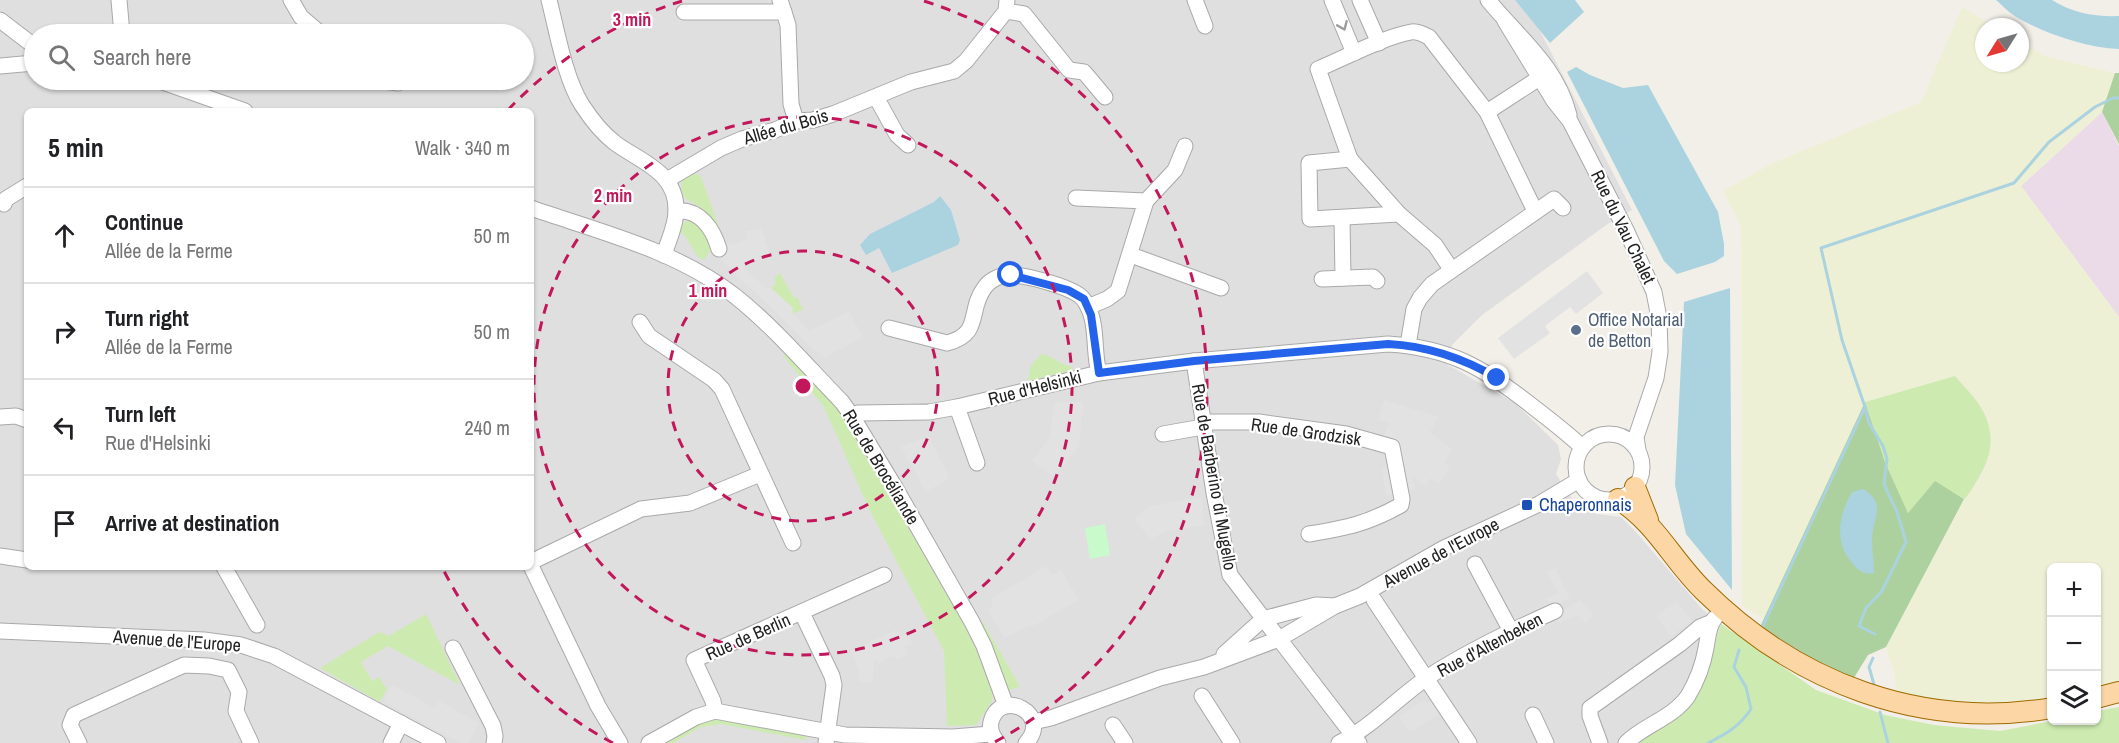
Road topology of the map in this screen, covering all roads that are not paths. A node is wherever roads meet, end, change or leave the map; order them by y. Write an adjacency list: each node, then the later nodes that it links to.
1 (118, 0): 12 (street)
2 (291, 0): 13 (street)
3 (549, 0): 30 (street)
4 (1195, 0): 14 (street)
5 (1332, 0): 17 (street, one-way to 17)
6 (1360, 0): 16 (street)
7 (1488, 0): 20 (street, Rue du Vau Chalet)
8 (1006, 5): 22 (street, Allée du Bois); 23 (street)
9 (782, 6): 10 (street); 26 (street)
10 (684, 12)
11 (0, 20): 15 (street)
12 (121, 24)
13 (309, 24)
14 (1205, 26)
15 (24, 38)
16 (1379, 43): 17 (street); 25 (street)
17 (1354, 53): 29 (street)
18 (24, 64): 19 (street)
19 (0, 66)
20 (1545, 74): 25 (street); 56 (street, Rue du Vau Chalet)
21 (185, 90): 24 (street)
22 (876, 97): 26 (street, Allée du Bois); 27 (street)
23 (1105, 97)
24 (236, 108)
25 (1487, 112): 38 (street)
26 (796, 121): 30 (street, Allée du Bois)
27 (908, 145)
28 (1185, 146): 33 (street)
29 (1350, 159): 39 (street); 40 (street)
30 (667, 180): 37 (street)
31 (24, 188): 34 (street)
32 (1076, 198): 33 (street)
33 (1146, 201): 43 (street)
34 (4, 204)
35 (1563, 208): 38 (street)
36 (534, 209): 42 (street, Rue de Brocéliande)
37 (676, 211): 41 (street); 42 (street)
38 (1536, 211): 44 (street)
39 (1399, 214): 40 (street); 44 (street)
40 (1342, 218): 45 (street)
41 (720, 249)
42 (664, 255): 57 (street, Rue de Brocéliande)
43 (1131, 255): 48 (street); 49 (street)
44 (1451, 269): 52 (street)
45 (1343, 278): 46 (street); 47 (street)
46 (1322, 279)
47 (1377, 281)
48 (1221, 288)
49 (1088, 308): 51 (street); 54 (street)
50 (640, 322): 66 (street)
51 (889, 328)
52 (1408, 345): 53 (street, Rue d'Helsinki); 63 (street, Rue d'Helsinki)
53 (1194, 361): 54 (street, Rue d'Helsinki); 60 (street, Rue de Barberino di Mugello)
54 (1099, 373): 55 (street, Rue d'Helsinki)
55 (957, 407): 57 (street, Rue d'Helsinki); 65 (street)
56 (1646, 408): 62 (street, Rue du Vau Chalet); 64 (street, Rue du Vau Chalet)
57 (852, 416): 96 (street, Rue de Brocéliande)
58 (0, 417): 59 (street)
59 (24, 419)
60 (1203, 425): 61 (street, Rue de Grodzisk); 71 (street, Rue de Grodzisk); 85 (street, Rue de Barberino di Mugello)
61 (1163, 434)
62 (1617, 434): 63 (street); 64 (street)
63 (1582, 447): 67 (street)
64 (1638, 450): 68 (street)
65 (977, 463)
66 (760, 474): 72 (street); 75 (street)
67 (1579, 480): 69 (street); 81 (street, Avenue de l'Europe)
68 (1635, 487): 69 (street); 70 (main road)
69 (1618, 499): 70 (main road)
70 (1649, 523): 84 (main road)
71 (1309, 534)
72 (793, 543)
73 (0, 556): 74 (street)
74 (24, 560)
75 (534, 562)
76 (1475, 564): 88 (street)
77 (226, 570): 86 (street)
78 (534, 570): 111 (street)
79 (884, 575): 83 (street)
80 (1374, 600): 92 (street)
81 (1335, 606): 85 (street, Avenue de l'Europe); 89 (street, Avenue de l'Europe)
82 (1555, 611): 88 (street, Rue d'Altenbeken)
83 (801, 613): 98 (street, Rue de Berlin); 103 (street, Rue de Berlin)
84 (1716, 616): 97 (main road); 119 (street); 120 (street)
85 (1263, 619): 89 (street); 91 (street, Avenue de l'Europe)
86 (256, 625)
87 (0, 631): 101 (street, Avenue de l'Europe)
88 (1511, 631): 92 (street, Rue d'Altenbeken)
89 (1279, 639): 91 (street, Avenue de l'Europe); 105 (street)
90 (453, 648): 110 (street)
91 (1218, 660): 100 (street, Avenue de l'Europe)
92 (1425, 679): 105 (street, Rue d'Altenbeken); 117 (street)
93 (2119, 692): 95 (main road)
94 (1202, 696): 115 (street)
95 (2101, 697)
96 (1006, 706): 100 (street); 104 (street)
97 (2047, 708)
98 (715, 711): 103 (street); 112 (street)
99 (1533, 715): 118 (street)
100 (1033, 722): 113 (street)
101 (401, 723): 108 (street); 109 (street, Avenue de l'Europe)
102 (1113, 725): 114 (street)
103 (827, 738): 104 (street)
104 (995, 738)
105 (1357, 739): 116 (street, Rue d'Altenbeken)
106 (79, 743): 107 (street)
107 (250, 743)
108 (391, 743)
109 (438, 743)
110 (494, 743)
111 (620, 743)
112 (649, 743)
113 (1026, 743)
114 (1125, 743)
115 (1232, 743)
116 (1339, 743)
117 (1469, 743)
118 (1546, 743)
119 (1600, 743)
120 (1626, 743)

